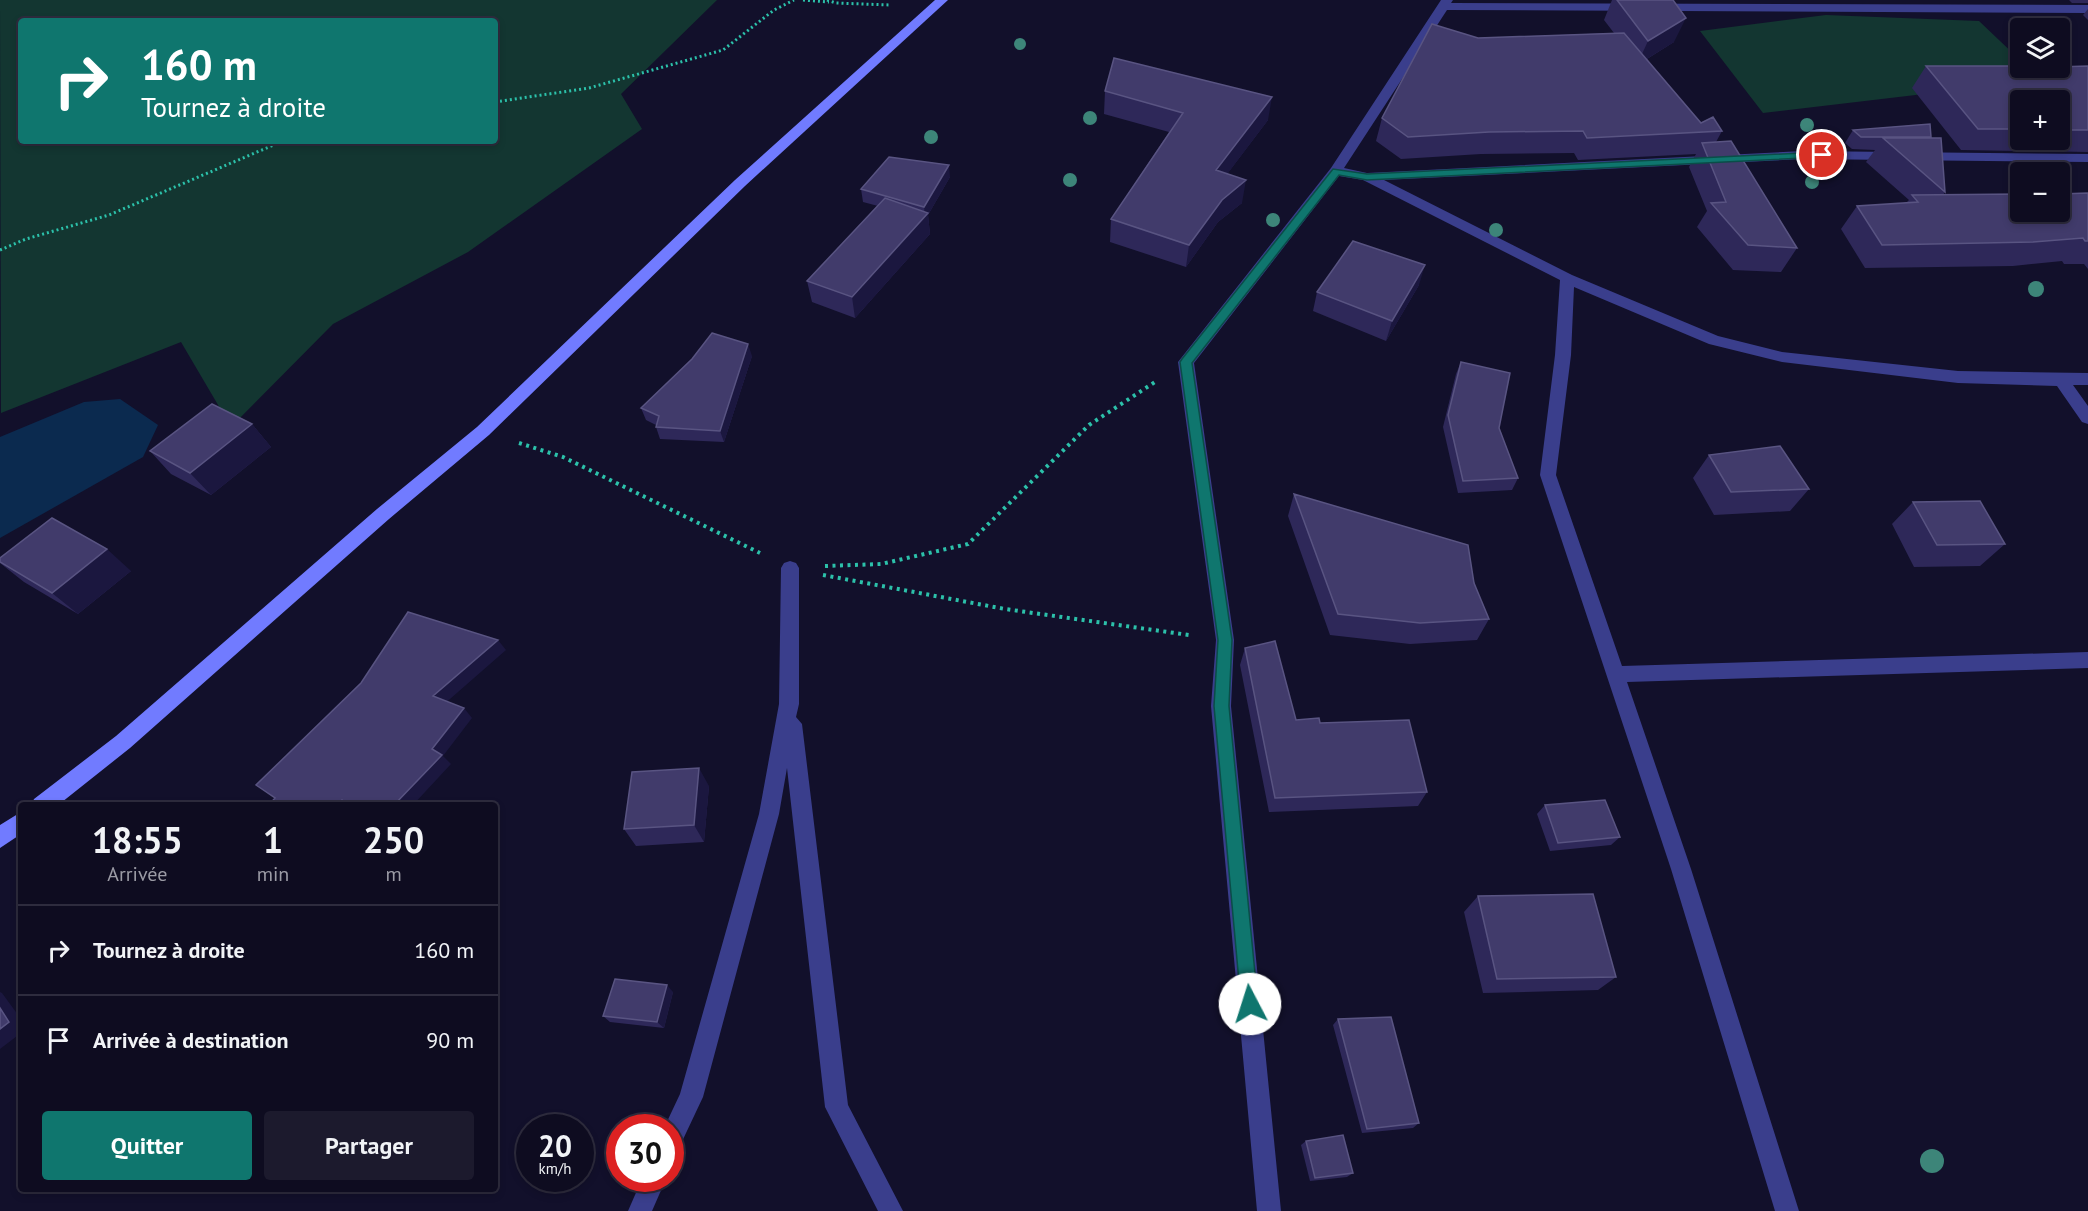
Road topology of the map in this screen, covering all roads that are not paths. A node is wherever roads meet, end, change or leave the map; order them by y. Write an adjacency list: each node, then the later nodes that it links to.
1 (939, 2): 15 (street)
2 (1445, 3): 3 (street); 5 (street)
3 (2088, 9)
4 (2088, 158): 6 (street)
5 (1336, 171): 6 (street); 22 (street)
6 (1367, 177): 7 (street)
7 (1567, 278): 9 (street); 13 (street)
8 (2088, 379): 9 (street)
9 (2061, 380): 10 (street)
10 (2088, 418)
11 (790, 568): 14 (street)
12 (2088, 660): 13 (street)
13 (1614, 674): 23 (street)
14 (789, 704): 18 (street); 21 (street)
15 (46, 802)
16 (18, 823): 17 (street)
17 (0, 838)
18 (682, 1114)
19 (648, 1192): 20 (street)
20 (640, 1211)
21 (891, 1211)
22 (1269, 1211)
23 (1787, 1211)

